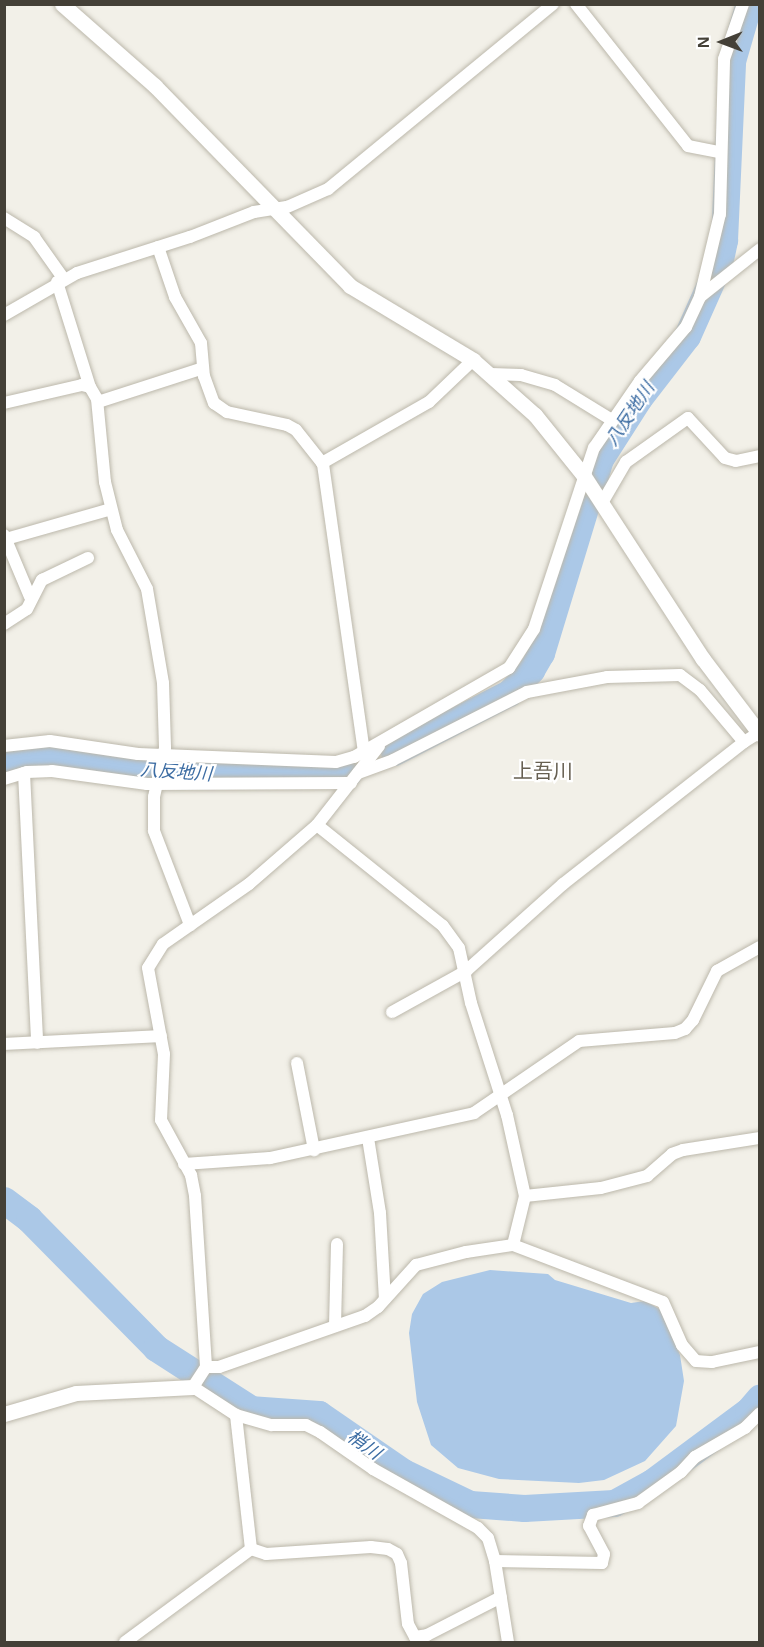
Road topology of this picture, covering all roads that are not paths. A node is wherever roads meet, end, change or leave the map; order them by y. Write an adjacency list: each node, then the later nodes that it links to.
1 (62, 4): 6 (street)
2 (553, 4): 6 (street)
3 (576, 4): 5 (street)
4 (743, 4): 5 (street)
5 (720, 152): 11 (street)
6 (274, 209): 8 (street); 13 (street)
7 (4, 218): 10 (street)
8 (158, 247): 10 (street); 14 (street)
9 (759, 249): 11 (street)
10 (60, 280): 12 (street); 16 (street)
11 (700, 297): 19 (street)
12 (4, 315)
13 (473, 360): 15 (street); 21 (street)
14 (203, 368): 17 (street); 21 (street)
15 (491, 374): 19 (street); 22 (street)
16 (90, 387): 17 (street); 18 (street)
17 (98, 402): 24 (street)
18 (4, 404)
19 (612, 420): 22 (street)
20 (759, 456): 23 (street)
21 (322, 463): 33 (street)
22 (584, 476): 23 (street); 30 (street)
23 (602, 503): 29 (street)
24 (111, 509): 25 (street); 34 (street)
25 (5, 537): 27 (street)
26 (88, 558): 27 (street)
27 (30, 597): 28 (street)
28 (4, 624)
29 (759, 733): 31 (street)
30 (383, 740): 33 (street); 36 (street)
31 (744, 742): 36 (street); 42 (street)
32 (4, 746): 34 (street)
33 (364, 751): 34 (street)
34 (162, 755): 38 (street)
35 (24, 772): 37 (street); 38 (street); 45 (street)
36 (354, 778): 38 (street); 39 (street)
37 (4, 779)
38 (157, 784): 40 (street)
39 (317, 825): 40 (street); 42 (street)
40 (190, 925): 44 (street)
41 (759, 947): 48 (street)
42 (466, 971): 43 (street); 48 (street)
43 (392, 1012)
44 (161, 1036): 45 (street); 52 (street)
45 (37, 1043): 46 (street)
46 (4, 1044)
47 (297, 1063): 51 (street)
48 (502, 1096): 49 (street); 53 (street)
49 (368, 1138): 51 (street); 56 (street)
50 (759, 1138): 53 (street)
51 (314, 1149): 52 (street)
52 (184, 1164): 59 (street)
53 (525, 1196): 55 (street)
54 (337, 1244): 57 (street)
55 (513, 1245): 56 (street); 58 (street)
56 (385, 1299): 57 (street)
57 (335, 1326): 59 (street)
58 (759, 1352)
59 (206, 1367): 60 (street)
60 (195, 1386): 62 (street); 63 (street)
61 (759, 1413): 65 (street)
62 (4, 1414)
63 (236, 1415): 64 (street); 65 (street)
64 (251, 1549): 67 (street); 68 (street)
65 (495, 1561): 66 (street)
66 (501, 1597): 67 (street); 69 (street)
67 (418, 1640)
68 (125, 1642)
69 (508, 1642)

